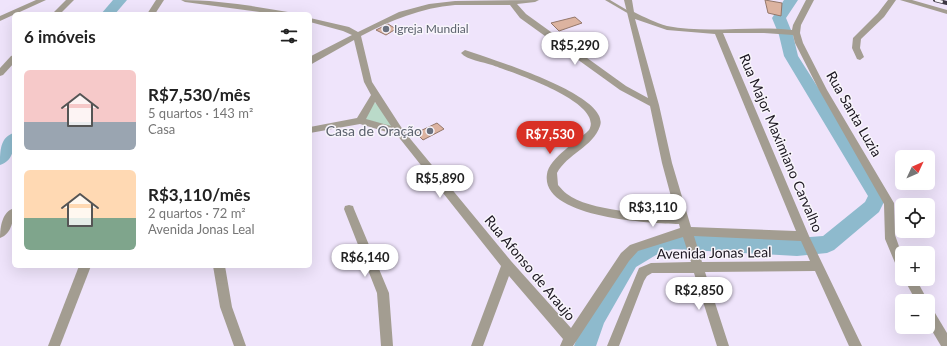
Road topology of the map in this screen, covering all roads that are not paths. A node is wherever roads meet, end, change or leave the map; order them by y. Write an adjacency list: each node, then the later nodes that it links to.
1 (42, 0): 12 (street)
2 (70, 0): 13 (street)
3 (160, 0): 14 (street)
4 (185, 0): 15 (street)
5 (535, 0): 11 (street)
6 (607, 0): 17 (lane)
7 (628, 0): 17 (street)
8 (810, 0): 22 (street)
9 (892, 0): 25 (street)
10 (904, 0): 16 (street)
11 (513, 4): 23 (street); 30 (street)
12 (15, 12)
13 (58, 12)
14 (152, 12)
15 (276, 12)
16 (947, 12)
17 (630, 13): 21 (street); 30 (street)
18 (12, 14): 19 (street)
19 (0, 19)
20 (312, 20): 23 (street)
21 (718, 30): 22 (street); 39 (street, Rua Major Maximiano Carvalho)
22 (793, 33): 40 (street, Rua Santa Luzia)
23 (357, 34): 27 (street); 29 (street, Rua Afonso de Araujo)
24 (465, 53): 36 (street)
25 (860, 57)
26 (12, 60): 28 (street)
27 (312, 60)
28 (0, 73)
29 (375, 96): 31 (street); 33 (street, Rua Afonso de Araujo)
30 (655, 105): 36 (street)
31 (360, 121): 32 (street); 33 (street)
32 (312, 130)
33 (400, 132): 43 (street, Rua Afonso de Araujo)
34 (349, 209): 51 (street)
35 (12, 215): 37 (street)
36 (683, 220): 38 (street)
37 (0, 232)
38 (687, 234): 39 (street, Avenida Jonas Leal); 42 (street); 47 (street, Avenida Jonas Leal)
39 (806, 240): 41 (street, Rua Major Maximiano Carvalho)
40 (895, 251)
41 (816, 261): 42 (street, Avenida Jonas Leal); 55 (street, Rua Major Maximiano Carvalho)
42 (696, 262): 53 (street, Avenida Jonas Leal); 54 (street)
43 (507, 265): 47 (street, Rua Afonso de Araujo); 52 (street)
44 (84, 268): 49 (street)
45 (219, 268): 50 (street)
46 (935, 324): 48 (street)
47 (569, 342)
48 (947, 345)
49 (54, 346)
50 (240, 346)
51 (387, 346)
52 (477, 346)
53 (613, 346)
54 (723, 346)
55 (856, 346)

